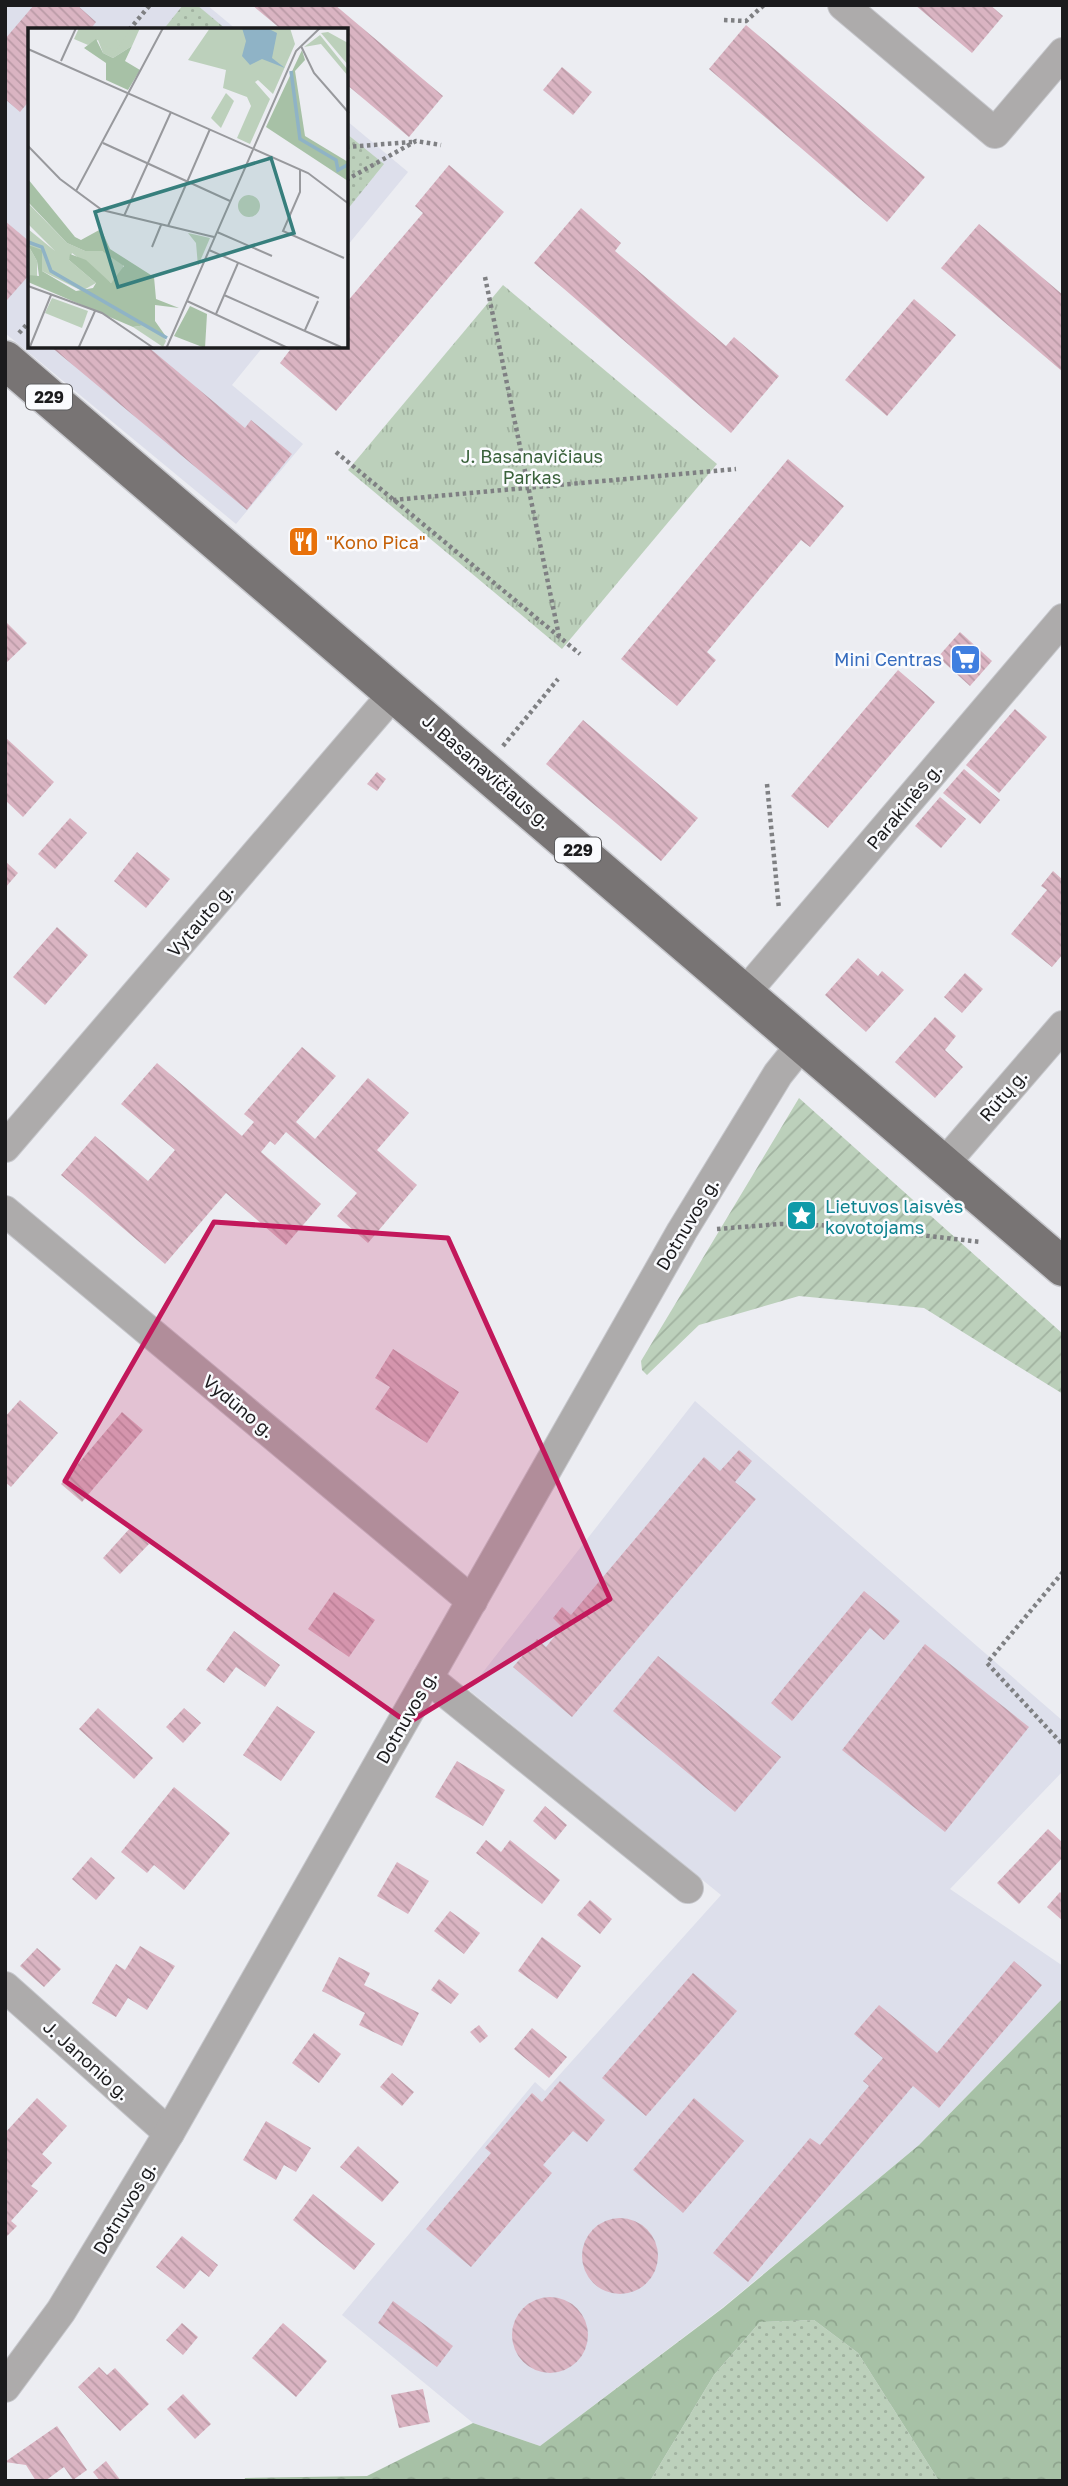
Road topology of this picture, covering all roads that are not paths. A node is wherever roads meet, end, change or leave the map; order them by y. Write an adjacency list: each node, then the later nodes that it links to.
1 (843, 5): 2 (street)
2 (1063, 53)
3 (5, 360): 5 (main road, J. Basanavičiaus g. / 229)
4 (1063, 619): 6 (street, Parakinės g.)
5 (395, 692): 6 (main road, J. Basanavičiaus g. / 229); 9 (street, Vytauto g.)
6 (744, 993): 8 (main road, J. Basanavičiaus g. / 229)
7 (1063, 1026): 10 (street, Rūtų g.)
8 (802, 1044): 10 (main road, J. Basanavičiaus g. / 229); 13 (street, Dotnuvos g.)
9 (5, 1147)
10 (944, 1164): 12 (main road, J. Basanavičiaus g. / 229)
11 (5, 1211): 13 (street, Vydūno g.)
12 (1063, 1267)
13 (472, 1601): 14 (street, Dotnuvos g.)
14 (428, 1678): 15 (street); 17 (street, Dotnuvos g.)
15 (688, 1888)
16 (5, 1987): 17 (street, J. Janonio g.)
17 (169, 2133): 18 (street, Dotnuvos g.)
18 (5, 2387)

